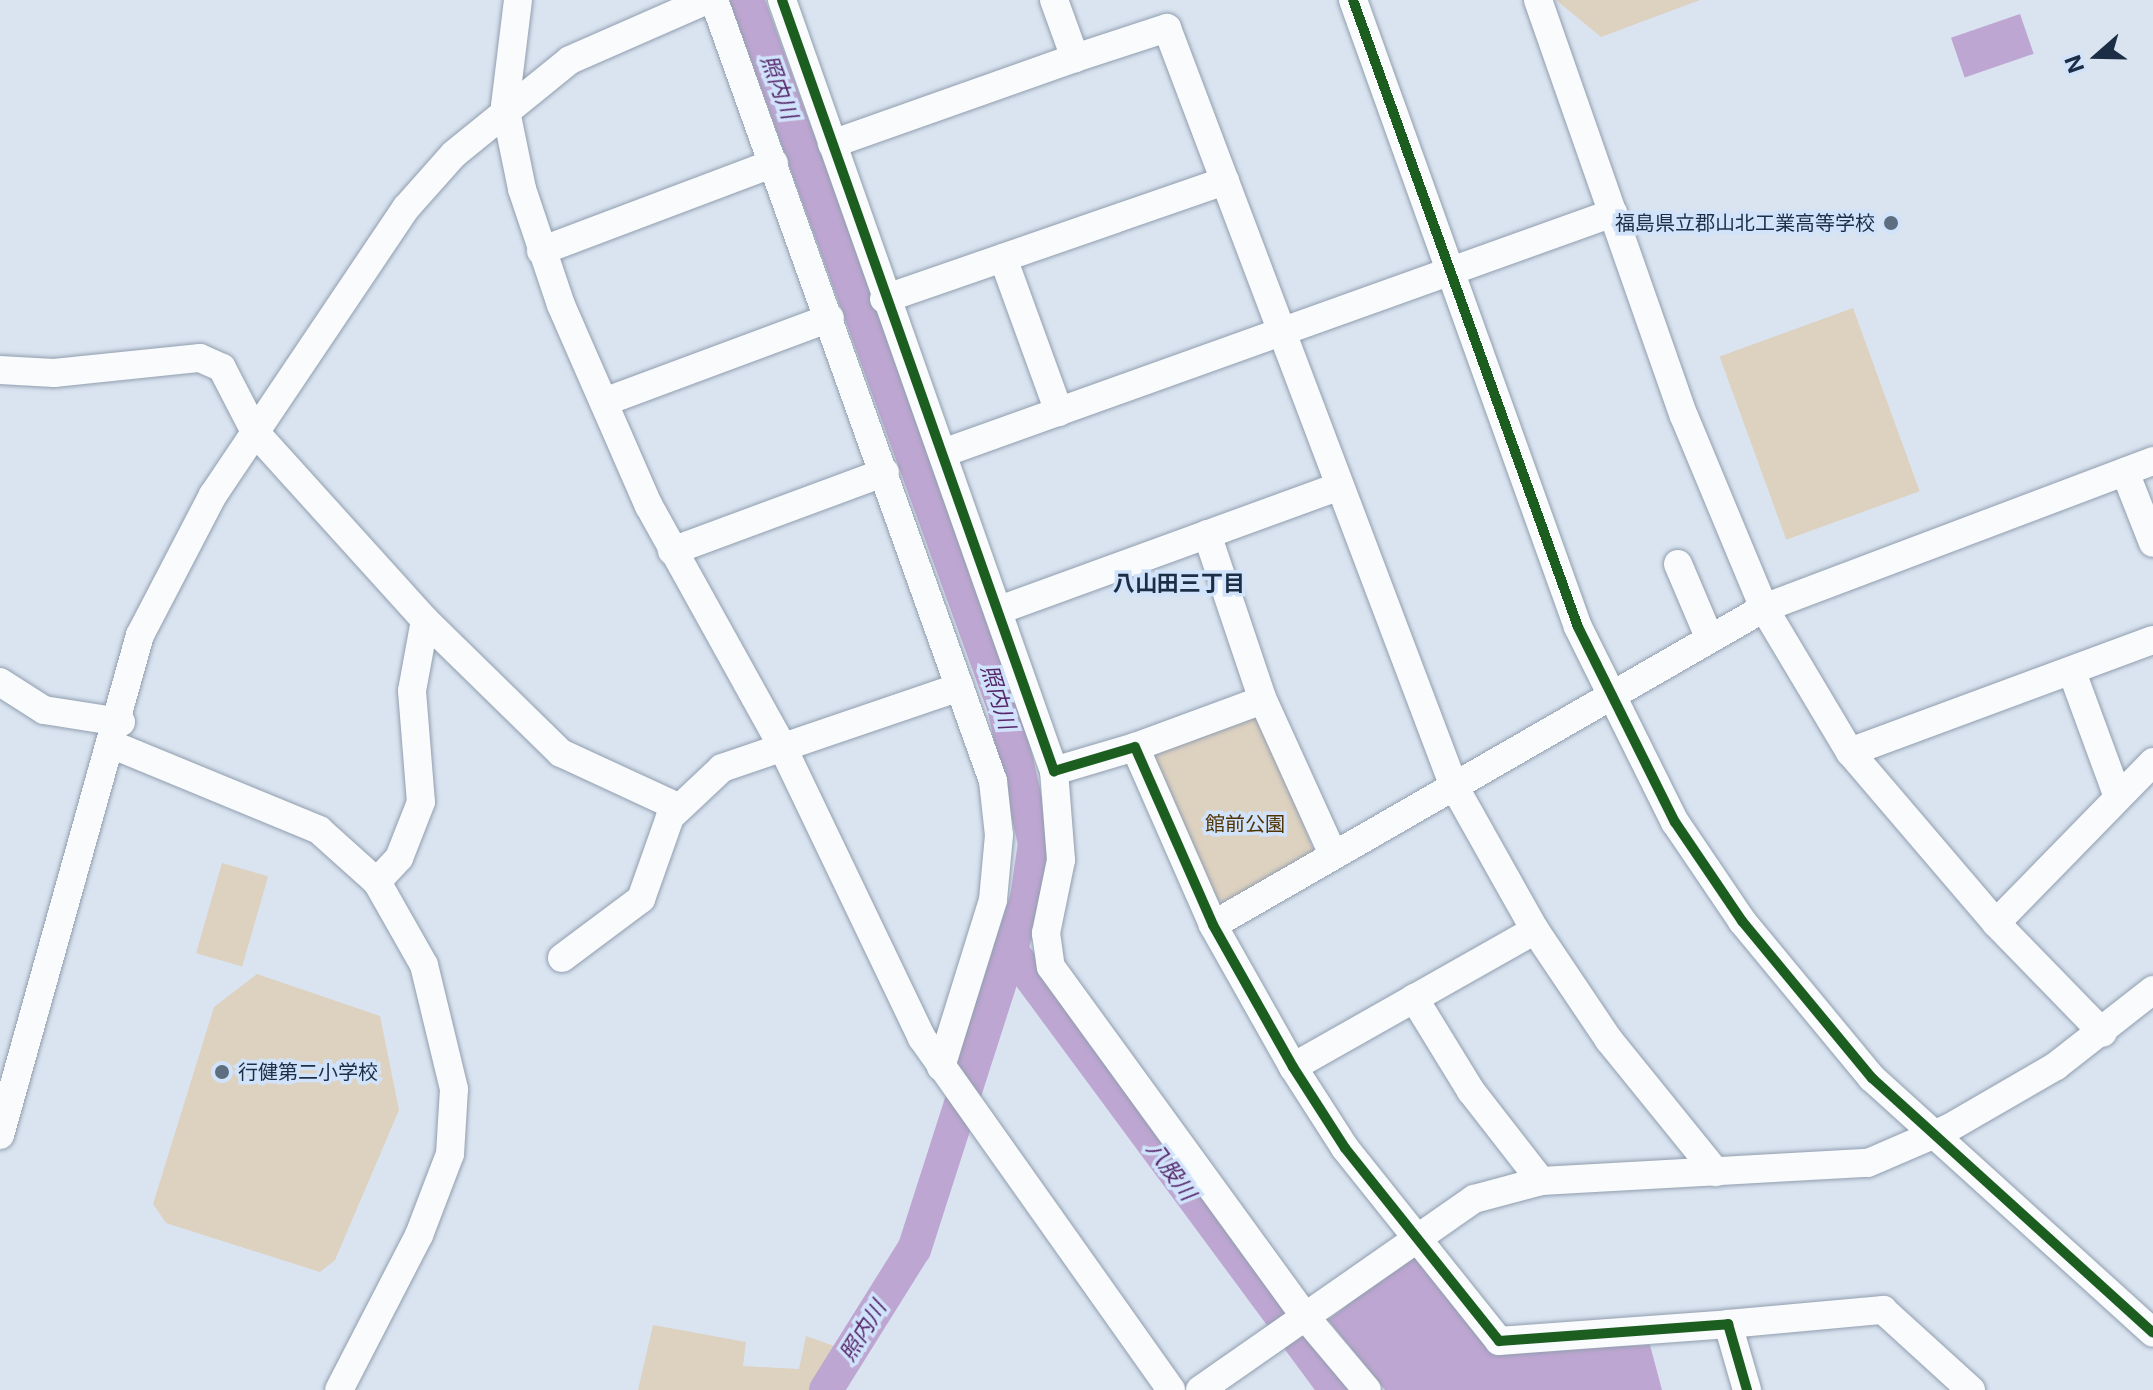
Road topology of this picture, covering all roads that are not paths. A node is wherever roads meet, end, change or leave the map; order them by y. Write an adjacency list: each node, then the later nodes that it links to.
1 (518, 0): 9 (street)
2 (707, 0): 9 (street)
3 (714, 0): 11 (street)
4 (782, 0): 10 (street)
5 (1054, 0): 8 (street)
6 (1353, 0): 16 (street)
7 (1538, 0): 13 (street)
8 (1075, 58): 10 (street); 12 (street)
9 (505, 106): 14 (street); 23 (street)
10 (832, 144): 17 (street)
11 (774, 163): 14 (street); 18 (street)
12 (1225, 181): 15 (street); 19 (street)
13 (1613, 213): 16 (street); 33 (street)
14 (541, 251): 21 (street)
15 (1003, 258): 17 (street); 22 (street)
16 (1448, 270): 19 (street); 41 (street)
17 (884, 299): 24 (street)
18 (830, 318): 21 (street); 26 (street)
19 (1281, 332): 22 (street); 28 (street)
20 (0, 370): 23 (street)
21 (604, 402): 31 (street)
22 (1059, 412): 24 (street)
23 (255, 432): 35 (street); 43 (street)
24 (943, 453): 34 (street)
25 (2153, 461): 27 (street)
26 (885, 472): 31 (street); 40 (street)
27 (2125, 472): 30 (street); 33 (street)
28 (1337, 487): 29 (street); 49 (street)
29 (1207, 534): 34 (street); 42 (street)
30 (2153, 543)
31 (672, 551): 44 (street)
32 (1678, 564): 36 (street)
33 (1764, 608): 36 (street); 46 (street)
34 (1002, 609): 48 (street)
35 (425, 620): 51 (street); 53 (street)
36 (1709, 637): 41 (street)
37 (2153, 640): 38 (street)
38 (2072, 672): 46 (street); 50 (street)
39 (0, 682): 43 (street)
40 (960, 687): 44 (street); 61 (street)
41 (1608, 695): 49 (street); 64 (street)
42 (1263, 700): 45 (street); 52 (street)
43 (117, 734): 53 (street); 63 (street)
44 (782, 746): 51 (street); 61 (street)
45 (1135, 747): 48 (street); 55 (street)
46 (1850, 752): 54 (street)
47 (2153, 762): 50 (street)
48 (1054, 771): 68 (street)
49 (1453, 784): 52 (street); 56 (street)
50 (2118, 797): 54 (street)
51 (678, 807): 57 (street)
52 (1333, 854): 55 (street)
53 (377, 882): 71 (street)
54 (1996, 923): 60 (street)
55 (1213, 925): 62 (street)
56 (1535, 930): 59 (street); 65 (street)
57 (562, 958)
58 (2153, 990): 60 (street)
59 (1414, 998): 62 (street); 66 (street)
60 (2103, 1033): 64 (street)
61 (941, 1067): 72 (street)
62 (1293, 1067): 67 (street)
63 (0, 1135)
64 (1935, 1135): 65 (street); 70 (street)
65 (1716, 1172): 66 (street)
66 (1541, 1181): 67 (street)
67 (1413, 1237): 68 (street); 69 (street)
68 (1303, 1314): 73 (street); 74 (street)
69 (1728, 1324): 75 (street); 76 (street)
70 (2153, 1333)
71 (339, 1390)
72 (1171, 1390)
73 (1200, 1390)
74 (1367, 1390)
75 (1747, 1390)
76 (1971, 1390)

